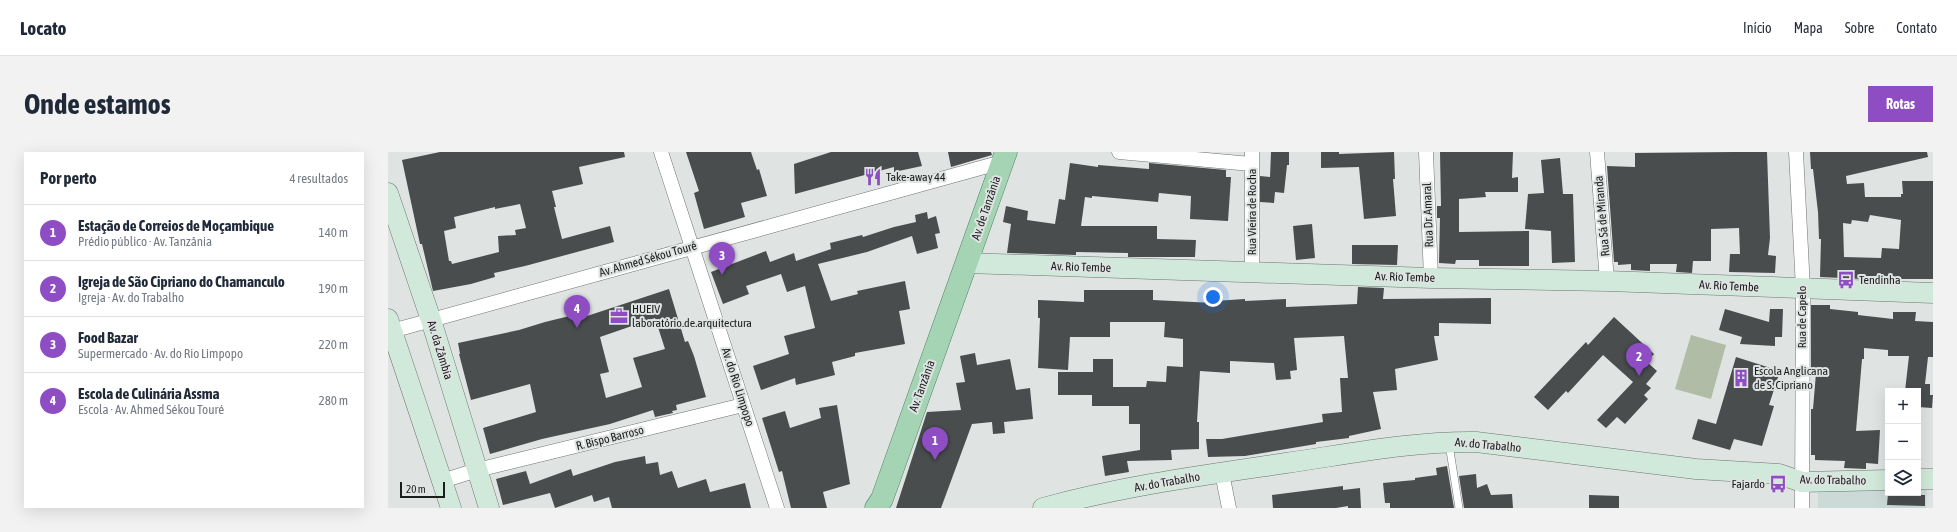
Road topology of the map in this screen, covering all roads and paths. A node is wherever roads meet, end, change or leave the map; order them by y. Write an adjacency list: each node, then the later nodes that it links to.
1 (661, 152): 9 (street, Av. do Rio Limpopo)
2 (1119, 152): 7 (street)
3 (1426, 152): 12 (street, Rua Dr. Amaral)
4 (1597, 152): 13 (street, Rua Sá de Miranda)
5 (1796, 152): 14 (street, Rua de Capelo)
6 (1004, 157): 9 (street, Av. Ahmed Sékou Touré); 10 (main road, Av. de Tanzânia)
7 (1251, 158): 11 (street, Rua Vieira de Rocha)
8 (388, 193): 16 (main road, Av. da Zâmbia)
9 (692, 247): 16 (street, Av. Ahmed Sékou Touré); 18 (street, Av. do Rio Limpopo)
10 (966, 264): 11 (main road, Av. Rio Tembe); 27 (main road, Av. Tanzânia)
11 (1252, 272): 12 (main road, Av. Rio Tembe)
12 (1431, 278): 13 (main road, Av. Rio Tembe)
13 (1607, 281): 14 (main road, Av. Rio Tembe)
14 (1803, 289): 15 (main road, Av. Rio Tembe); 26 (street, Rua de Capelo)
15 (1933, 293)
16 (431, 320): 17 (street, Av. Ahmed Sékou Touré); 20 (main road, Av. da Zâmbia)
17 (389, 327): 25 (main road)
18 (743, 406): 20 (street, R. Bispo Barroso); 30 (street, Av. do Rio Limpopo)
19 (1449, 442): 21 (main road, Av. do Trabalho); 26 (main road, Av. do Trabalho); 33 (lane)
20 (477, 470): 25 (street, R. Bispo Barroso); 29 (main road, Av. da Zâmbia)
21 (1222, 473): 31 (main road, Av. do Trabalho); 32 (street)
22 (1921, 479): 23 (main road)
23 (1933, 479)
24 (1885, 480): 26 (main road, Av. do Trabalho)
25 (442, 481): 28 (main road)
26 (1802, 482): 34 (street, Rua de Capelo)
27 (881, 505)
28 (451, 508)
29 (489, 508)
30 (777, 508)
31 (1042, 508)
32 (1228, 508)
33 (1459, 508)
34 (1802, 508)

